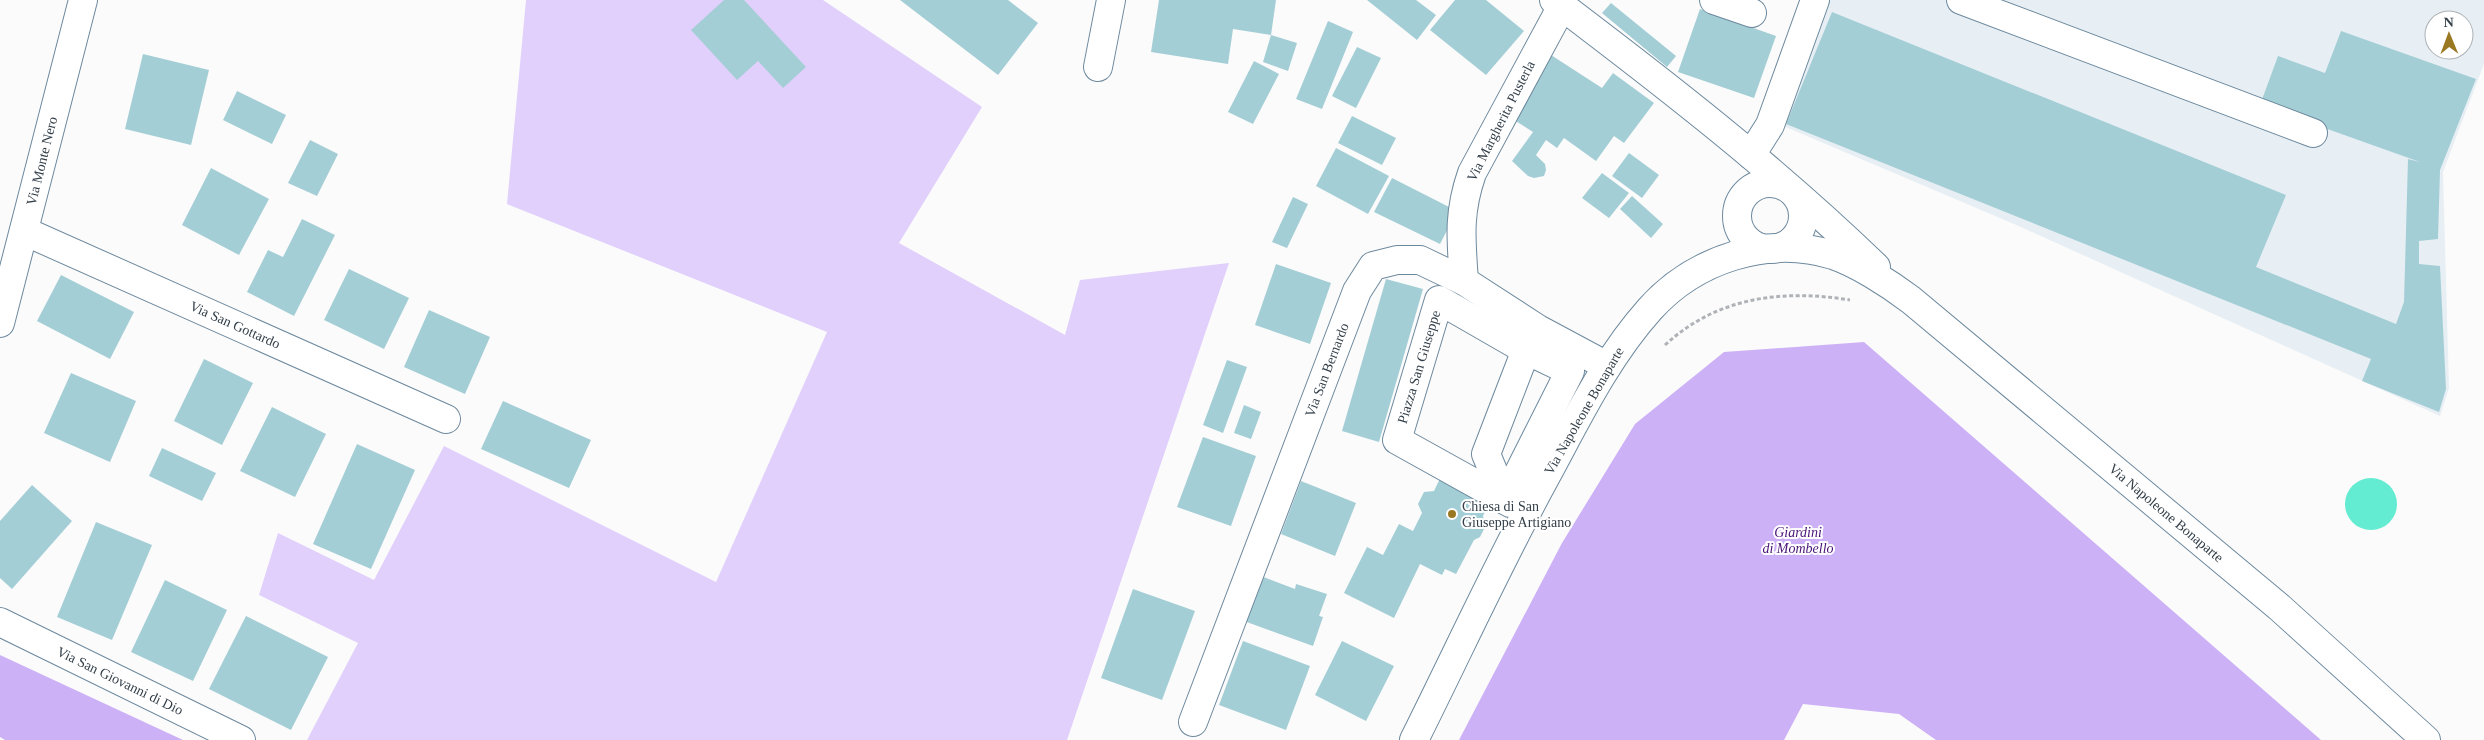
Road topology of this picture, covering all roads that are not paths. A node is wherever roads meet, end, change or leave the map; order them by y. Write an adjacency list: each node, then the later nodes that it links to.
1 (83, 0): 12 (street, Via Monte Nero)
2 (1110, 0): 8 (street)
3 (1714, 0): 7 (street)
4 (1816, 0): 10 (street)
5 (1961, 0): 9 (street)
6 (1558, 3): 10 (street, Via Napoleone Bonaparte); 14 (street, Via Margherita Pusterla)
7 (1752, 13)
8 (1098, 67)
9 (2313, 133)
10 (1751, 155): 11 (street, Via Napoleone Bonaparte)
11 (1791, 191): 13 (street); 13 (street); 15 (street, Via Napoleone Bonaparte)
12 (24, 231): 16 (street, Via Monte Nero); 19 (street, Via San Gottardo)
13 (1774, 249): 15 (street, Via Napoleone Bonaparte); 18 (street, Via Napoleone Bonaparte)
14 (1464, 281): 17 (street, Via San Bernardo); 22 (street, Via San Bernardo)
15 (1901, 292): 25 (street, Via Napoleone Bonaparte)
16 (0, 323)
17 (1532, 339): 18 (street, Via San Bernardo); 20 (street); 20 (street, Piazza San Giuseppe); 20 (street, Piazza San Giuseppe)
18 (1607, 366): 20 (street, Via Napoleone Bonaparte)
19 (446, 419)
20 (1516, 506): 24 (street, Via Napoleone Bonaparte)
21 (0, 622): 23 (street, Via San Giovanni di Dio)
22 (1193, 722)
23 (241, 740)
24 (1414, 740)
25 (2426, 740)

